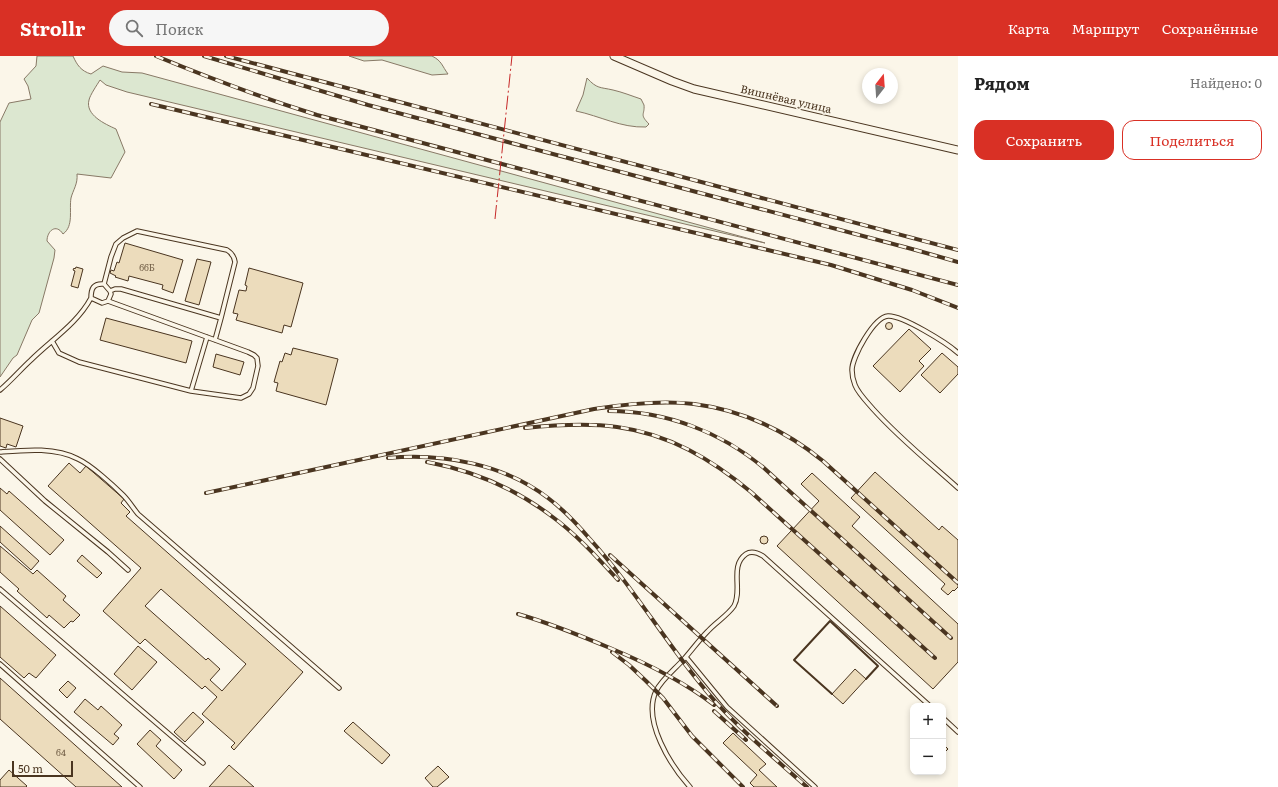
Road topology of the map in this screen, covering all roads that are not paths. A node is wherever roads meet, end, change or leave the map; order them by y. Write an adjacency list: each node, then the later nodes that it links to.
1 (614, 56): 2 (street, Вишнёвая улица)
2 (958, 150)
3 (104, 284): 4 (lane); 5 (lane); 7 (lane)
4 (110, 290): 6 (lane); 7 (lane)
5 (91, 298): 6 (lane); 10 (lane)
6 (108, 301): 8 (lane)
7 (221, 318): 9 (lane)
8 (207, 337): 9 (lane); 13 (lane)
9 (215, 340): 13 (lane)
10 (52, 341): 12 (lane); 13 (lane)
11 (958, 353): 16 (lane)
12 (0, 390)
13 (191, 391)
14 (0, 452): 21 (lane)
15 (0, 459): 17 (lane)
16 (958, 488)
17 (128, 570)
18 (0, 589): 25 (lane)
19 (686, 657): 22 (lane); 27 (lane); 28 (lane)
20 (0, 664): 26 (lane)
21 (339, 688)
22 (927, 703)
23 (946, 721): 24 (lane)
24 (958, 732)
25 (203, 763)
26 (140, 787)
27 (690, 787)
28 (815, 787)

